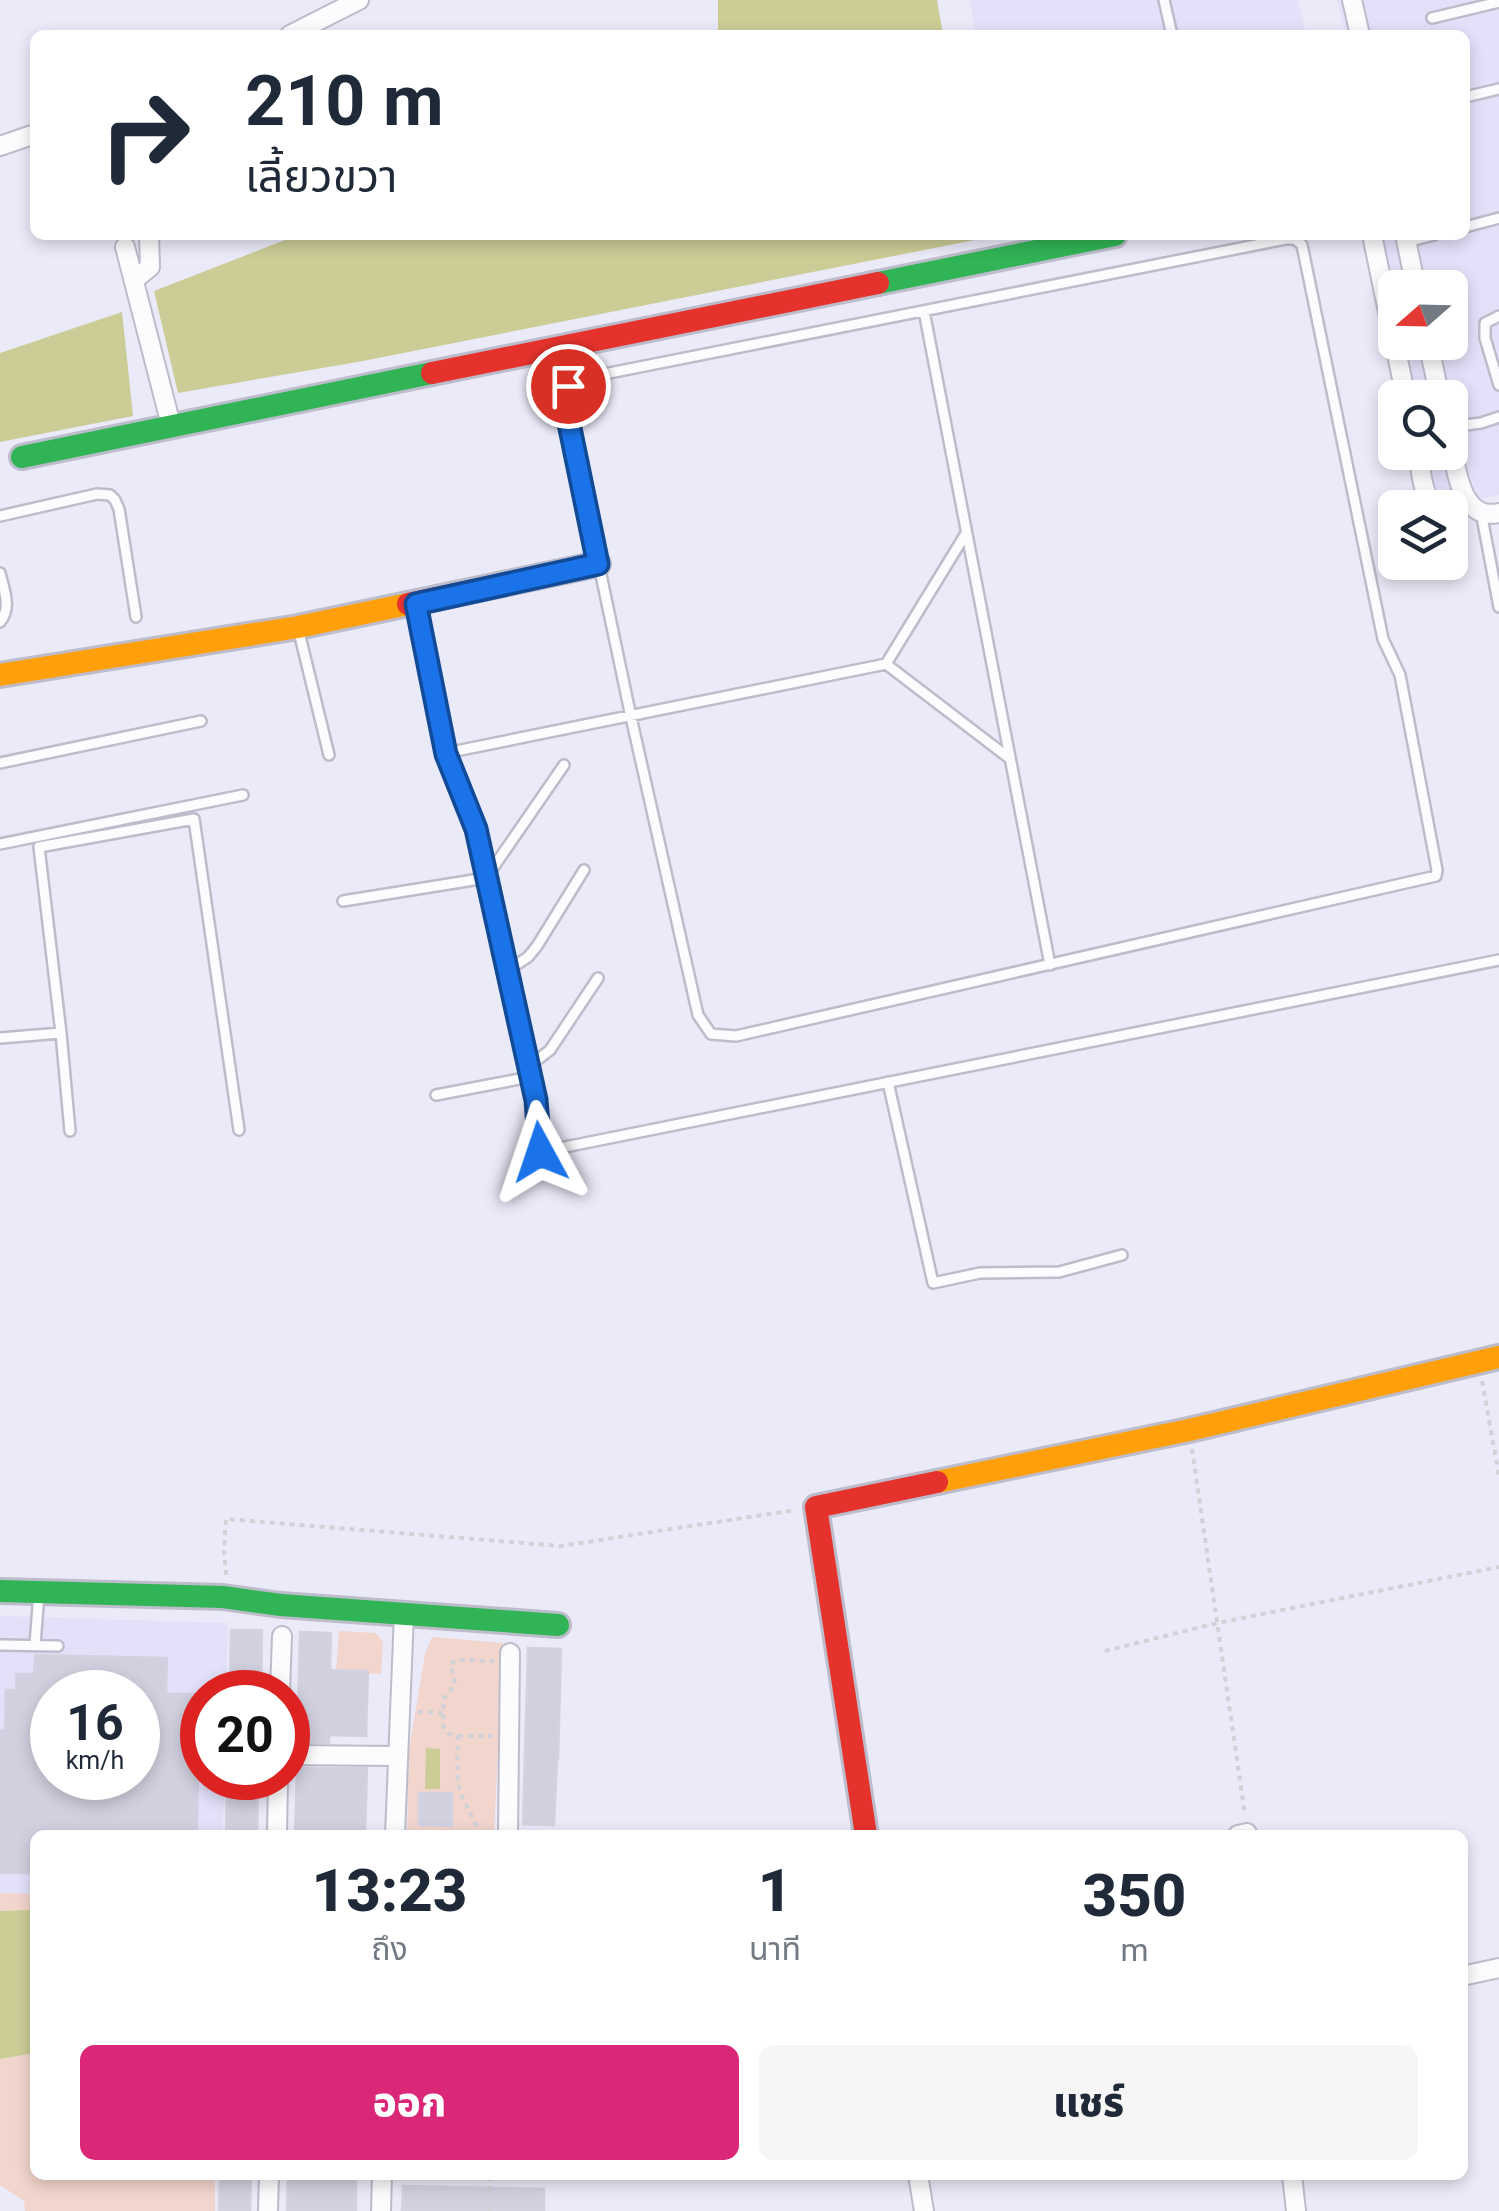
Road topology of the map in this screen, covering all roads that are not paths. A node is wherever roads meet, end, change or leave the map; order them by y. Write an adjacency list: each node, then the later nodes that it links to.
1 (359, 0): 6 (street)
2 (1164, 0): 7 (lane)
3 (1352, 0): 8 (street)
4 (1499, 2): 5 (lane)
5 (1432, 18)
6 (300, 30)
7 (1171, 30)
8 (1359, 30)
9 (1499, 89): 10 (lane)
10 (1470, 96)
11 (30, 136): 12 (street)
12 (0, 146)
13 (1499, 218): 14 (lane)
14 (1470, 226)
15 (148, 240): 23 (street)
16 (1090, 240): 29 (street)
17 (1281, 240): 24 (lane)
18 (1297, 240): 58 (lane)
19 (1373, 240): 26 (street)
20 (1406, 240): 22 (street)
21 (125, 247): 23 (street)
22 (1412, 270)
23 (134, 280): 29 (street)
24 (924, 311): 35 (lane); 36 (lane)
25 (1499, 316): 27 (lane)
26 (1402, 380)
27 (1499, 385)
28 (1499, 417): 30 (lane)
29 (171, 425): 31 (street)
30 (1468, 425)
31 (22, 457)
32 (1468, 502): 33 (street)
33 (1490, 512): 39 (lane)
34 (0, 516): 40 (lane)
35 (966, 534): 43 (lane); 49 (lane)
36 (598, 564): 38 (street); 45 (lane)
37 (0, 574): 41 (lane)
38 (416, 604): 42 (street); 47 (lane)
39 (1499, 607)
40 (136, 617)
41 (0, 622)
42 (298, 627): 44 (street); 48 (lane)
43 (886, 664): 45 (lane); 49 (lane)
44 (0, 675)
45 (631, 717): 47 (lane); 58 (lane)
46 (202, 721): 50 (lane)
47 (446, 754): 55 (lane)
48 (329, 756)
49 (1009, 758): 58 (lane)
50 (0, 763)
51 (564, 766): 55 (lane)
52 (242, 794): 53 (lane)
53 (0, 844)
54 (584, 870): 59 (lane)
55 (486, 878): 56 (lane); 59 (lane)
56 (343, 901)
57 (1499, 960): 64 (lane)
58 (1050, 965)
59 (507, 971): 63 (lane)
60 (598, 978): 63 (lane)
61 (61, 1032): 62 (lane); 66 (lane); 67 (lane)
62 (0, 1038)
63 (529, 1072): 64 (lane); 65 (lane)
64 (888, 1082): 68 (lane)
65 (436, 1095)
66 (70, 1130)
67 (239, 1130)
68 (1122, 1255)
69 (1489, 1359): 86 (street)
70 (0, 1591): 71 (street)
71 (39, 1592): 72 (street); 76 (lane)
72 (404, 1614): 73 (street); 81 (street)
73 (558, 1625)
74 (282, 1636): 79 (street)
75 (0, 1645): 76 (lane)
76 (35, 1645): 77 (lane)
77 (58, 1646)
78 (509, 1658): 85 (street)
79 (281, 1670)
80 (310, 1755): 81 (street)
81 (398, 1756): 84 (street)
82 (278, 1800): 83 (street)
83 (277, 1830)
84 (394, 1830)
85 (508, 1830)
86 (865, 1830)
87 (1499, 1968): 88 (street)
88 (1468, 1975)
89 (269, 2180): 93 (street)
90 (382, 2180): 94 (street)
91 (919, 2180): 95 (street)
92 (1293, 2180): 96 (street)
93 (268, 2211)
94 (380, 2211)
95 (924, 2211)
96 (1296, 2211)

